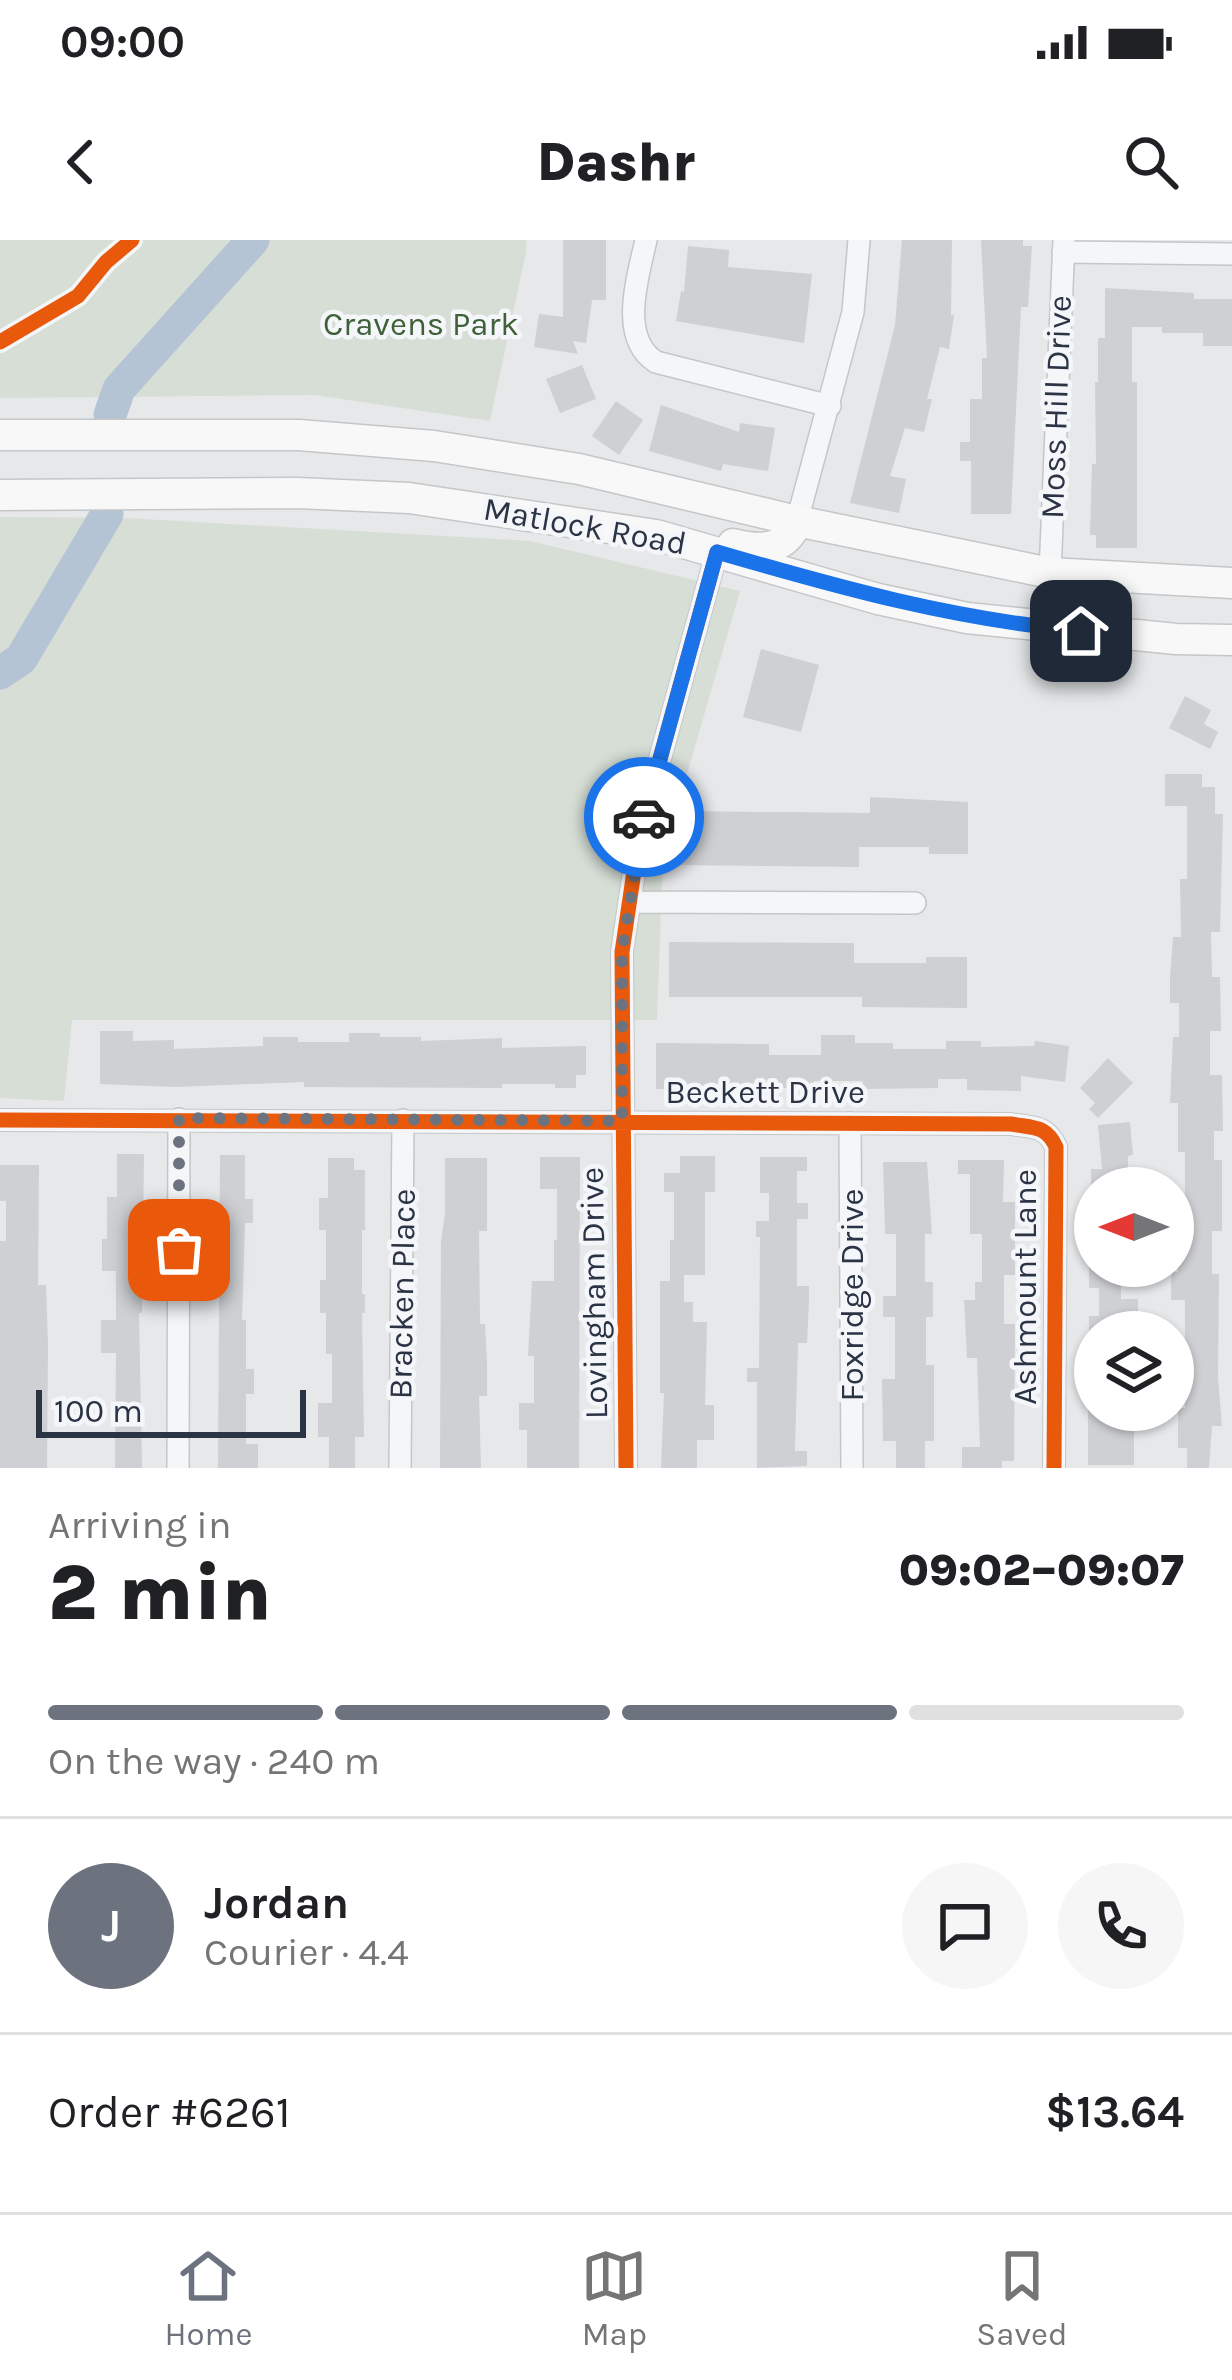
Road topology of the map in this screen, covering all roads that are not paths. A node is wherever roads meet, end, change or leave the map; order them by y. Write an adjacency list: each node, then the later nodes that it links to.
1 (646, 240): 5 (street)
2 (859, 240): 5 (street)
3 (1063, 246): 4 (street); 11 (street, Moss Hill Drive)
4 (1232, 254)
5 (830, 406): 8 (street)
6 (0, 435): 8 (main road, Matlock Road)
7 (0, 495): 9 (main road, Matlock Road)
8 (797, 521): 9 (main road); 11 (main road, Matlock Road); 13 (main road)
9 (633, 531): 10 (main road, Matlock Road)
10 (717, 552): 13 (main road, Matlock Road); 15 (street, Lovingham Drive)
11 (1050, 573): 12 (main road, Matlock Road)
12 (1232, 583)
13 (833, 586): 14 (main road, Matlock Road)
14 (1232, 640)
15 (629, 902): 16 (street); 20 (street, Lovingham Drive)
16 (915, 903)
17 (179, 1118): 18 (street, Beckett Drive); 19 (street, Beckett Drive); 23 (street)
18 (0, 1120)
19 (404, 1120): 20 (street, Beckett Drive); 24 (street, Bracken Place)
20 (622, 1121): 21 (street, Beckett Drive); 25 (street, Lovingham Drive)
21 (850, 1123): 22 (street, Beckett Drive); 26 (street, Foxridge Drive)
22 (1025, 1126): 27 (street, Ashmount Lane)
23 (178, 1468)
24 (400, 1468)
25 (626, 1468)
26 (852, 1468)
27 (1054, 1468)

